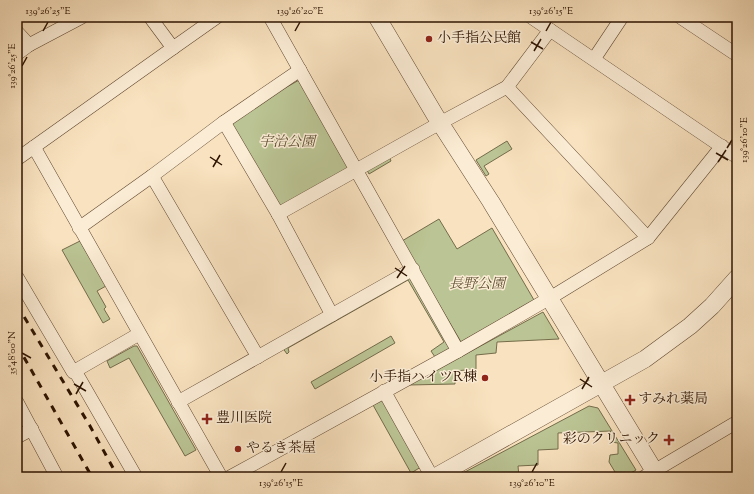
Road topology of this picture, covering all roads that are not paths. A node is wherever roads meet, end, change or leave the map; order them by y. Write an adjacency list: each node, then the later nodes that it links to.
1 (82, 17): 11 (street)
2 (150, 17): 12 (street)
3 (217, 17): 12 (street)
4 (270, 17): 16 (street)
5 (377, 17): 19 (street)
6 (531, 17): 9 (street)
7 (622, 17): 15 (street)
8 (680, 17): 14 (street)
9 (550, 30): 15 (street); 17 (street)
10 (17, 32): 11 (street)
11 (29, 45): 13 (street)
12 (173, 48): 21 (street)
13 (17, 54)
14 (737, 55)
15 (594, 59): 20 (street)
16 (300, 70): 18 (street); 24 (street)
17 (507, 87): 19 (street); 28 (street)
18 (224, 122): 25 (street); 26 (street)
19 (440, 123): 24 (street); 32 (street)
20 (722, 146): 22 (street); 28 (street)
21 (34, 147): 23 (street); 27 (street)
22 (737, 157)
23 (17, 159)
24 (357, 170): 26 (street); 29 (street)
25 (152, 176): 27 (street); 36 (street)
26 (278, 214): 33 (street)
27 (79, 228): 34 (street)
28 (648, 238): 32 (street)
29 (413, 269): 33 (street); 35 (street)
30 (17, 277): 37 (street)
31 (737, 278): 38 (street)
32 (548, 298): 35 (street); 38 (street)
33 (332, 314): 36 (street)
34 (139, 334): 37 (street); 41 (street)
35 (458, 350): 39 (street)
36 (258, 357): 41 (street)
37 (75, 371): 47 (street)
38 (601, 384): 45 (street); 50 (street)
39 (384, 391): 49 (street); 50 (street)
40 (17, 402): 43 (street)
41 (178, 402): 48 (street)
42 (737, 422): 45 (street)
43 (32, 429): 44 (street); 46 (street)
44 (17, 437)
45 (652, 475)
46 (57, 477)
47 (136, 477)
48 (221, 477)
49 (230, 477)
50 (434, 477)

